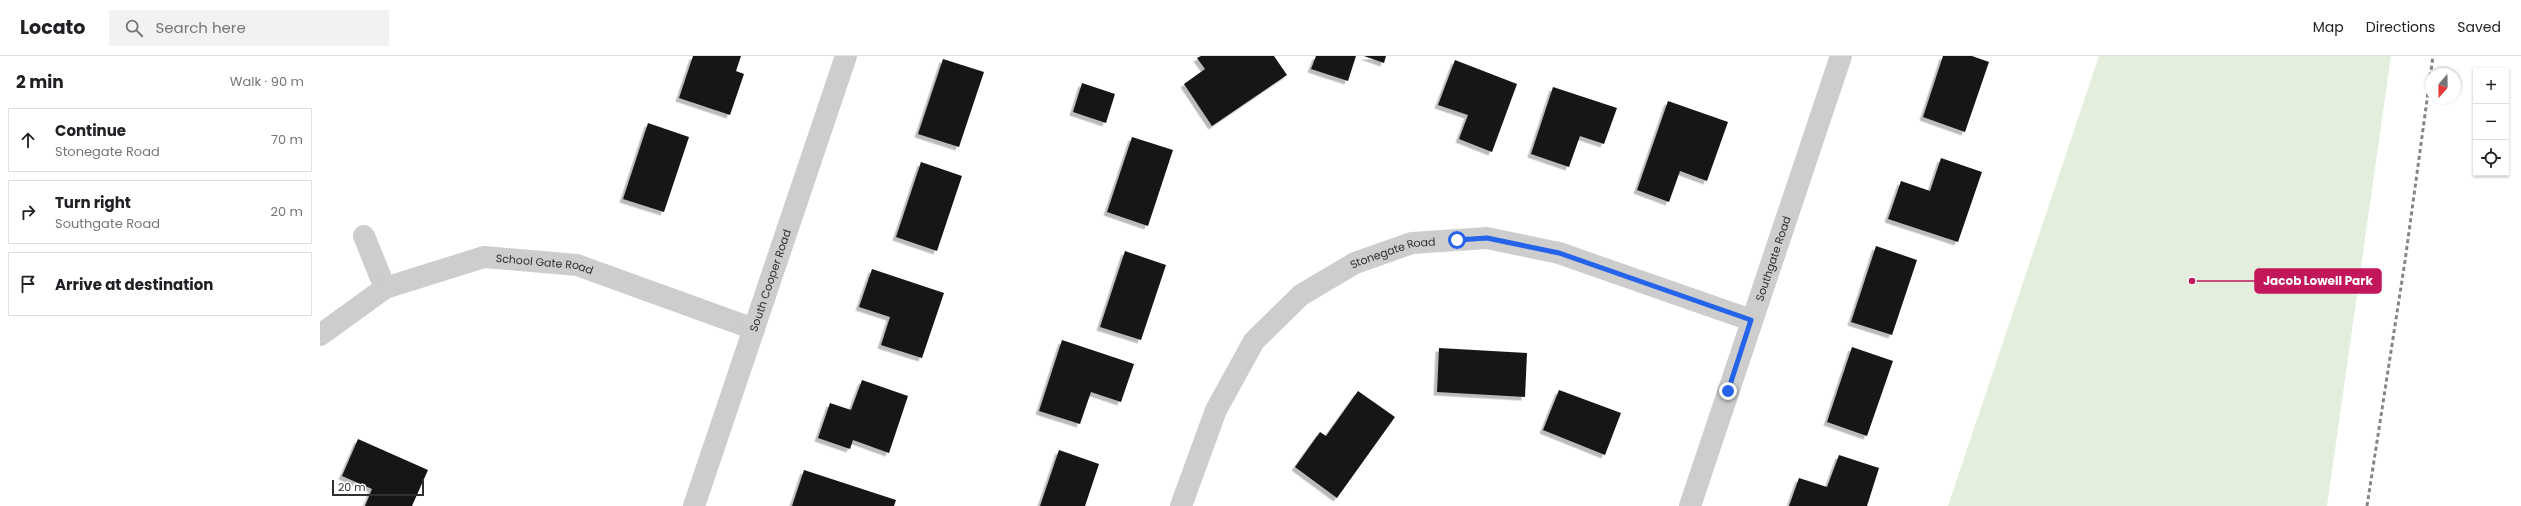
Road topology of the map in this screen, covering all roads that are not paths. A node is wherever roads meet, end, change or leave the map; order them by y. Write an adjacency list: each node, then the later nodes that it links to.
1 (846, 56): 6 (street, South Cooper Road)
2 (1841, 56): 5 (street, Southgate Road)
3 (364, 236): 4 (street)
4 (385, 288): 6 (street, School Gate Road); 7 (street, School Gate Road)
5 (1751, 320): 9 (street, Stonegate Road); 10 (street, Southgate Road)
6 (754, 329): 8 (street, South Cooper Road)
7 (320, 335)
8 (694, 506)
9 (1181, 506)
10 (1690, 506)

